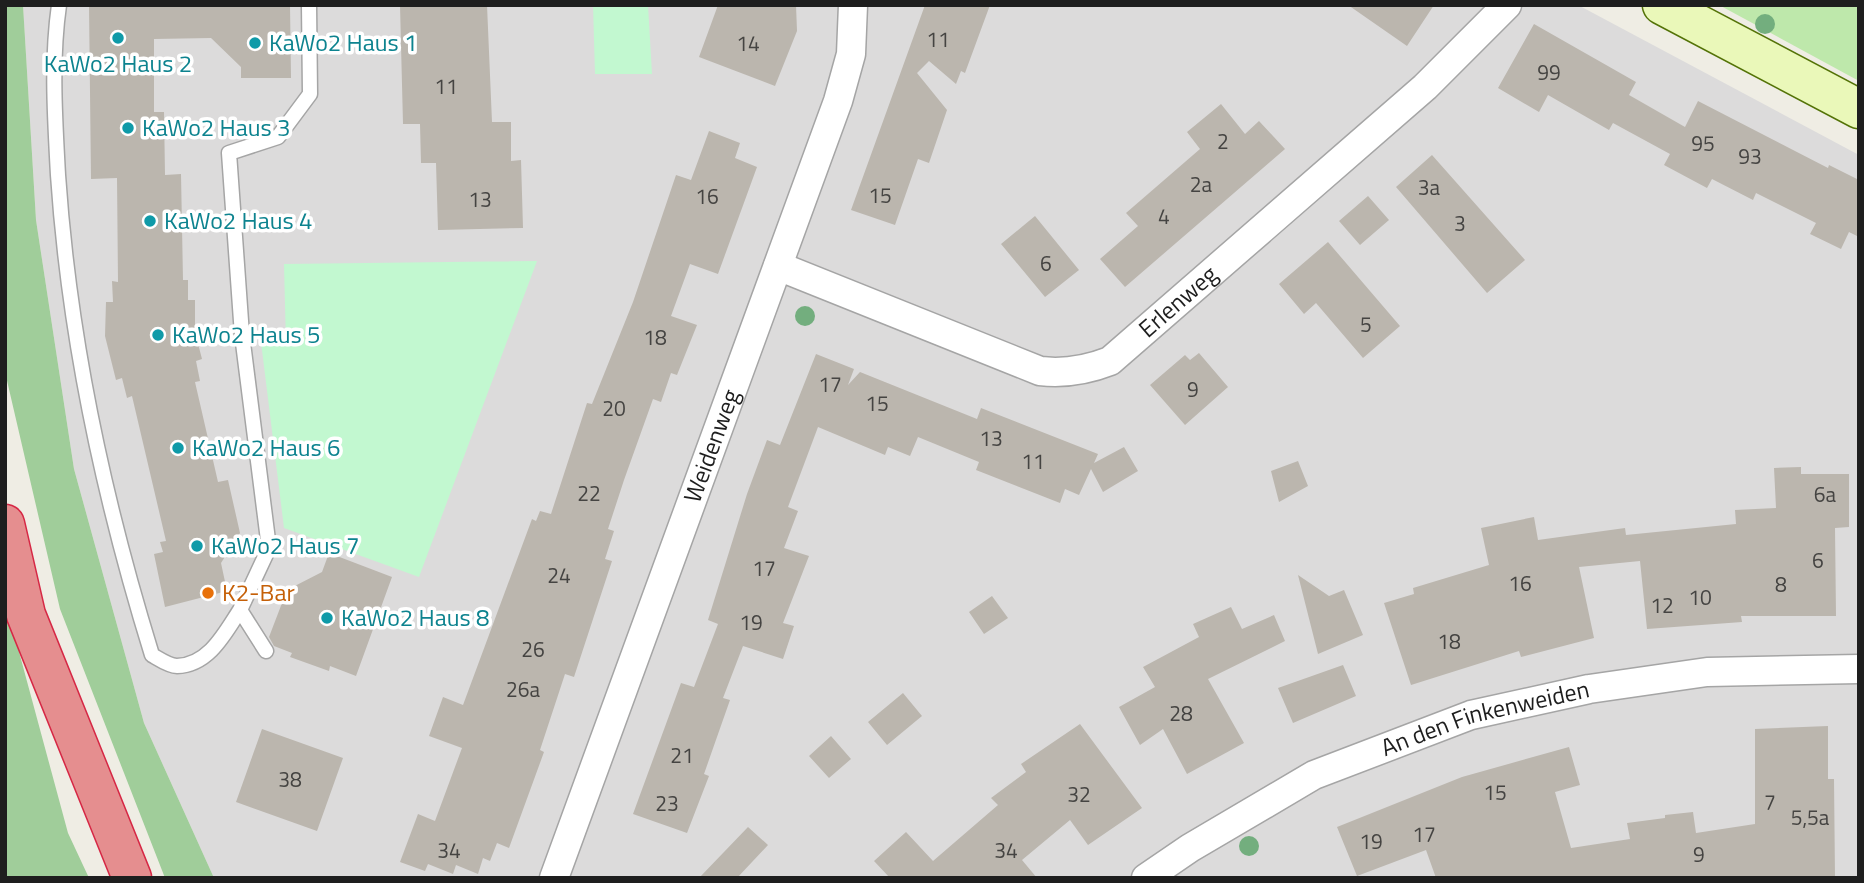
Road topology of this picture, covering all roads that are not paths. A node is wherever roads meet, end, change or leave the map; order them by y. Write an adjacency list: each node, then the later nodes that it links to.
1 (59, 5): 9 (lane)
2 (309, 5): 9 (lane)
3 (1507, 5): 7 (street, Erlenweg)
4 (1662, 5): 6 (street)
5 (855, 6): 7 (street, Weidenweg)
6 (1859, 109)
7 (778, 266): 13 (street, Weidenweg)
8 (5, 524): 12 (highway)
9 (240, 610): 10 (lane)
10 (266, 651)
11 (1859, 669): 14 (street, An den Finkenweiden)
12 (132, 878)
13 (554, 878)
14 (1146, 878)

